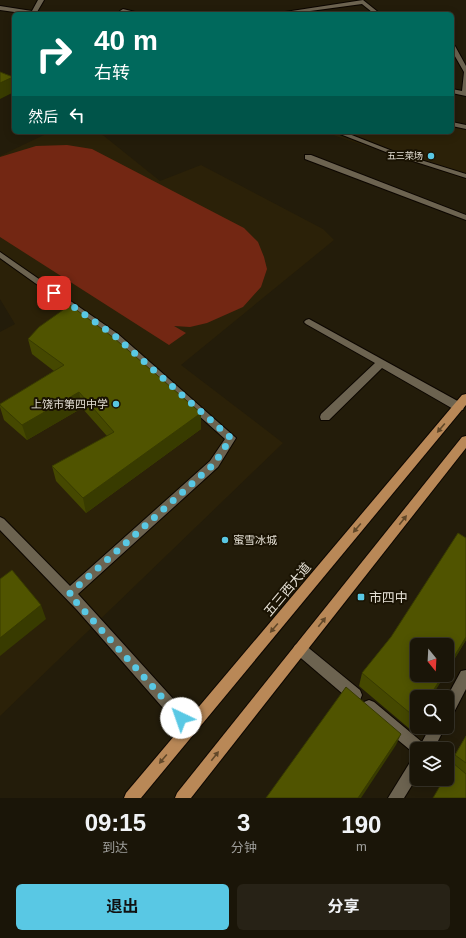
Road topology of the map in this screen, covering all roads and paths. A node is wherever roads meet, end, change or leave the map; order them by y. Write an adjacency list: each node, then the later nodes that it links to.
1 (41, 0): 6 (street)
2 (363, 1): 8 (street); 9 (street)
3 (0, 8): 5 (street)
4 (123, 11): 7 (street)
5 (24, 12)
6 (37, 12)
7 (129, 12)
8 (288, 12)
9 (375, 12)
10 (454, 50): 11 (street)
11 (466, 72): 13 (street)
12 (454, 91): 13 (street)
13 (466, 94)
14 (454, 124): 15 (street)
15 (466, 127)
16 (343, 134): 18 (street)
17 (308, 157): 19 (street)
18 (466, 176)
19 (466, 218)
20 (0, 254): 27 (street)
21 (310, 322): 22 (street)
22 (381, 363): 23 (street); 24 (street)
23 (462, 403): 31 (main road, 五三西大道, one-way to 31)
24 (325, 417)
25 (466, 440): 28 (main road, one-way to 25)
26 (0, 522): 27 (street)
27 (69, 594): 31 (street)
28 (300, 649): 32 (street); 35 (main road, one-way to 28)
29 (466, 676): 30 (street)
30 (454, 698)
31 (190, 728): 34 (main road, 五三西大道, one-way to 34)
32 (412, 742)
33 (410, 775): 36 (street)
34 (131, 798)
35 (182, 798)
36 (396, 798)

